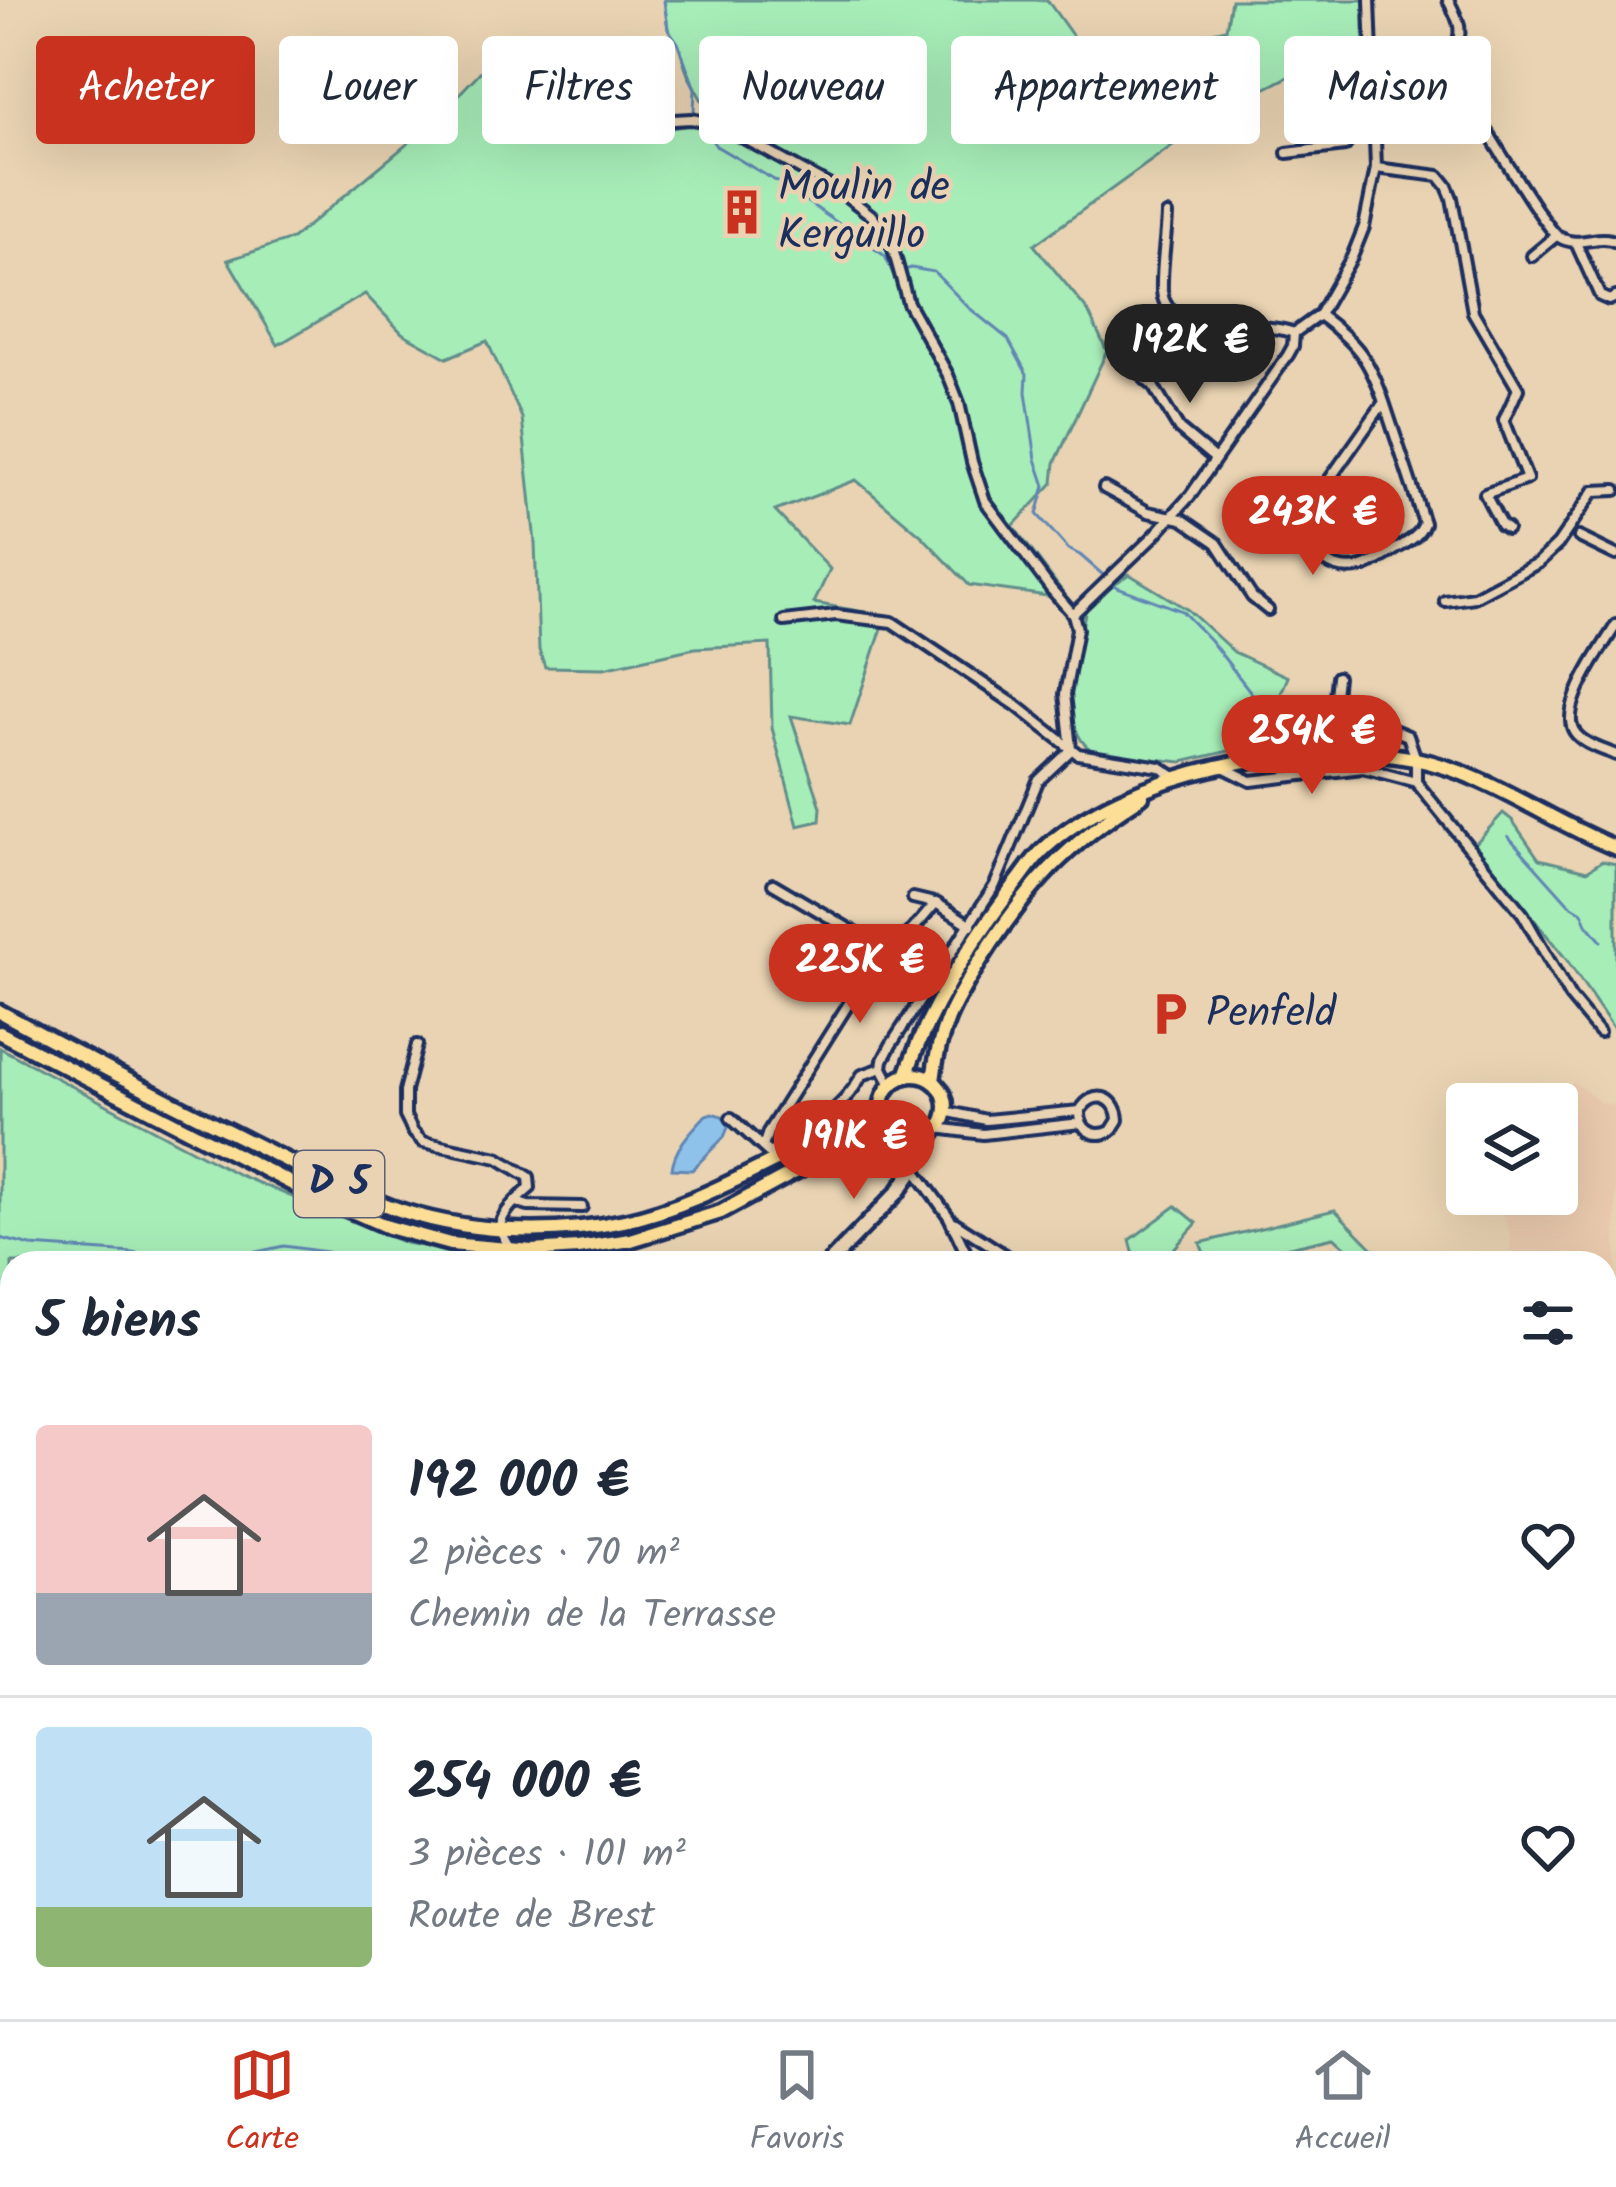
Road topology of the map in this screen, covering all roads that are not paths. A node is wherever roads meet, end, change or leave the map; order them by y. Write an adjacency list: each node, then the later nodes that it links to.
1 (1370, 0): 3 (street)
2 (1448, 0): 4 (street)
3 (1372, 36)
4 (1460, 36)
5 (675, 120): 30 (street)
6 (1491, 138): 12 (street)
7 (1347, 144): 9 (street)
8 (1376, 144): 10 (street)
9 (1288, 154)
10 (1376, 168): 17 (street); 25 (street)
11 (1167, 215): 18 (street)
12 (1556, 236): 14 (street); 15 (street)
13 (1616, 242): 14 (street)
14 (1576, 243): 16 (street)
15 (1532, 256)
16 (1616, 296)
17 (1319, 315): 18 (street); 20 (street)
18 (1294, 333): 21 (street)
19 (1145, 379): 21 (street)
20 (1384, 402): 20 (street)
21 (1214, 458): 24 (street)
22 (1104, 488): 24 (street)
23 (1616, 490): 28 (street)
24 (1172, 516): 29 (street); 30 (street)
25 (1507, 529)
26 (1579, 537): 27 (street)
27 (1616, 555)
28 (1445, 601)
29 (1268, 610)
30 (1073, 614): 34 (street)
31 (784, 621): 34 (street)
32 (1616, 625): 35 (street)
33 (1337, 676): 36 (street)
34 (1072, 750): 38 (street); 45 (street)
35 (1616, 755)
36 (1416, 759): 37 (main road); 39 (street); 41 (main road)
37 (1222, 766): 38 (main road); 39 (street)
38 (1176, 778): 40 (main road)
39 (1416, 782): 48 (street)
40 (1160, 784): 52 (main road); 53 (main road)
41 (1616, 848)
42 (773, 884): 46 (street)
43 (913, 898): 44 (street)
44 (936, 904): 45 (street); 46 (street)
45 (971, 926): 51 (street)
46 (883, 949): 63 (street)
47 (0, 1012): 68 (main road, D 5)
48 (1599, 1032)
49 (0, 1033): 69 (main road, D 5)
50 (417, 1045): 65 (street)
51 (881, 1068): 54 (street); 63 (street)
52 (906, 1076): 53 (main road); 54 (main road)
53 (933, 1081): 56 (main road)
54 (891, 1085): 55 (main road)
55 (882, 1108): 61 (main road); 68 (main road, D 5)
56 (945, 1111): 57 (street); 60 (main road)
57 (1081, 1111): 59 (street); 59 (street)
58 (731, 1118): 63 (street)
59 (1081, 1123): 60 (street)
60 (937, 1128): 62 (main road)
61 (898, 1133): 62 (main road); 64 (street); 69 (main road, D 5)
62 (921, 1138): 64 (street)
63 (763, 1148)
64 (914, 1169): 67 (street); 70 (street)
65 (514, 1202): 66 (street); 68 (street)
66 (582, 1208)
67 (949, 1217): 71 (street); 72 (street)
68 (499, 1228): 69 (street)
69 (511, 1250)
70 (841, 1251)
71 (965, 1251)
72 (1000, 1251)

